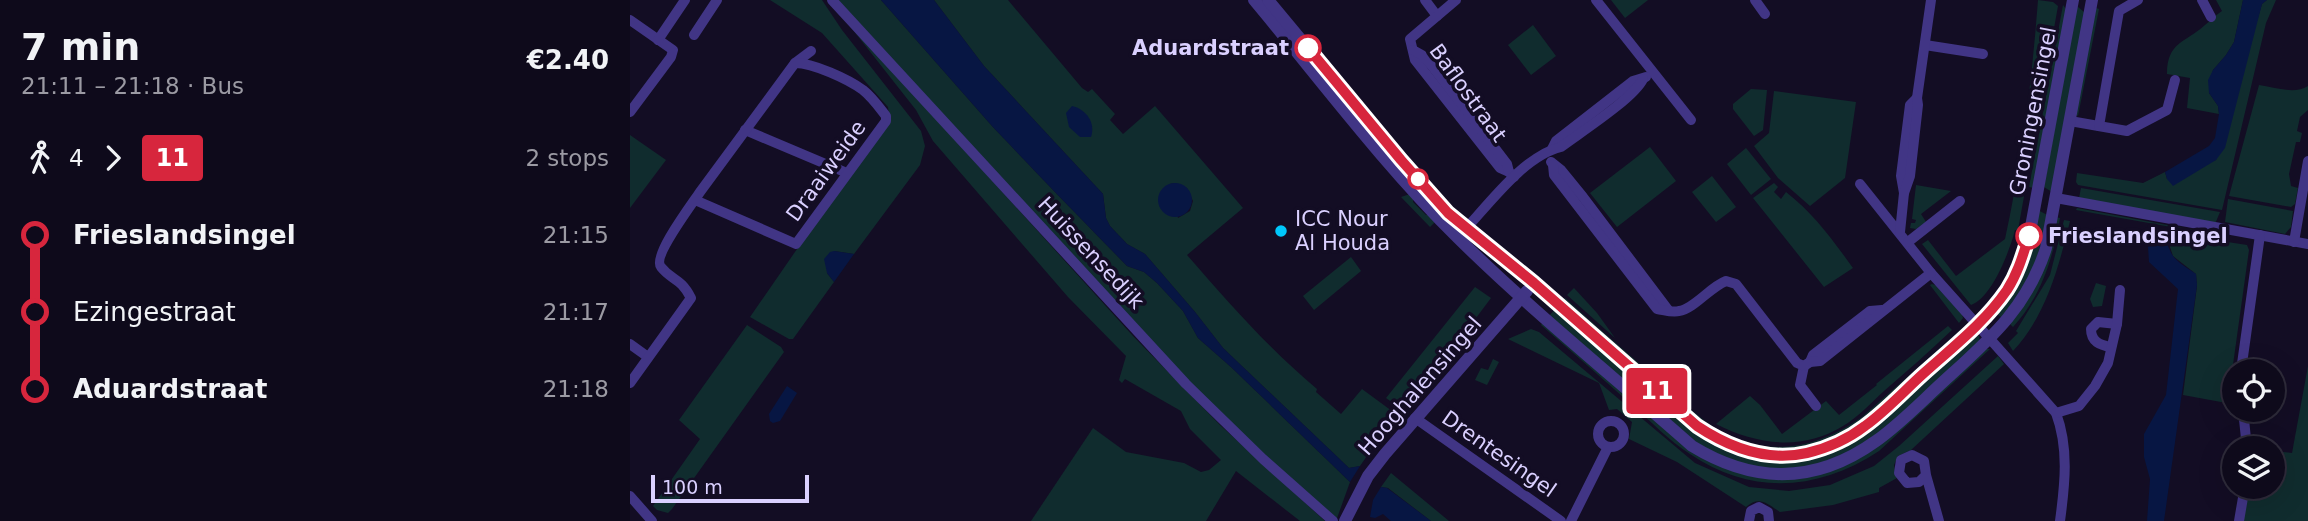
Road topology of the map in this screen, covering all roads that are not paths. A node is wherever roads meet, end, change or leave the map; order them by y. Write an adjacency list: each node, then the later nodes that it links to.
1 (685, 0): 20 (street)
2 (717, 0): 19 (street)
3 (832, 0): 67 (street, Huissensedijk)
4 (1254, 0): 42 (street, Groningensingel)
5 (1268, 0): 42 (street, Groningensingel)
6 (1425, 0): 16 (street)
7 (1456, 0): 16 (street, Baflostraat)
8 (1755, 0): 15 (street)
9 (1931, 0): 21 (street)
10 (2073, 0): 37 (street, Groningensingel)
11 (2091, 0): 29 (street, Groningensingel)
12 (2138, 0): 30 (street)
13 (2202, 0): 17 (street)
14 (1598, 1): 25 (street)
15 (1765, 14)
16 (1437, 16): 35 (street, Baflostraat)
17 (2211, 18)
18 (630, 20): 20 (street)
19 (694, 35)
20 (658, 40): 27 (street)
21 (1925, 45): 23 (street); 41 (street)
22 (811, 51): 24 (street)
23 (1983, 54)
24 (795, 63): 31 (street); 34 (street, Draaiweide)
25 (1647, 76): 28 (street); 32 (street)
26 (2175, 80): 30 (street, Groningensingel)
27 (630, 112)
28 (1691, 120)
29 (2070, 121): 30 (street, Groningensingel); 38 (street, Groningensingel)
30 (2099, 126)
31 (745, 130): 34 (street); 39 (street)
32 (1549, 151): 35 (street); 58 (street)
33 (2308, 161): 45 (street)
34 (847, 173): 39 (street, Draaiweide)
35 (1511, 174): 42 (street)
36 (1860, 184): 41 (street)
37 (2037, 195): 38 (street); 51 (street, Groningensingel)
38 (2056, 198): 43 (street); 53 (street, Groningensingel)
39 (695, 200): 56 (street)
40 (1961, 201): 44 (street)
41 (1900, 232): 44 (street)
42 (1462, 233): 48 (street, Groningensingel); 50 (street, Groningensingel)
43 (2260, 236): 45 (street); 57 (street)
44 (1908, 242): 47 (street)
45 (2294, 242): 46 (street)
46 (2308, 244)
47 (1931, 273): 51 (street); 58 (street)
48 (1534, 283): 50 (street, Hooghalensingel); 51 (street, Groningensingel)
49 (2120, 289): 52 (street)
50 (1523, 296): 53 (street, Groningensingel); 62 (street, Hooghalensingel)
51 (1978, 324): 53 (street)
52 (2117, 324): 55 (street); 55 (street)
53 (1991, 338): 61 (street)
54 (630, 344): 56 (street)
55 (2111, 347): 61 (street)
56 (648, 357): 59 (street)
57 (2243, 359)
58 (1807, 364): 60 (street)
59 (630, 383)
60 (1816, 406)
61 (2056, 413): 75 (street)
62 (1415, 418): 69 (street, Hooghalensingel); 70 (street, Drentesingel)
63 (1608, 447): 71 (street)
64 (1926, 475): 74 (street)
65 (630, 496): 68 (street)
66 (2243, 499): 76 (street)
67 (1331, 519)
68 (652, 521)
69 (1345, 521)
70 (1561, 521)
71 (1571, 521)
72 (1749, 521): 73 (street)
73 (1769, 521)
74 (1939, 521)
75 (2060, 521)
76 (2239, 521)

